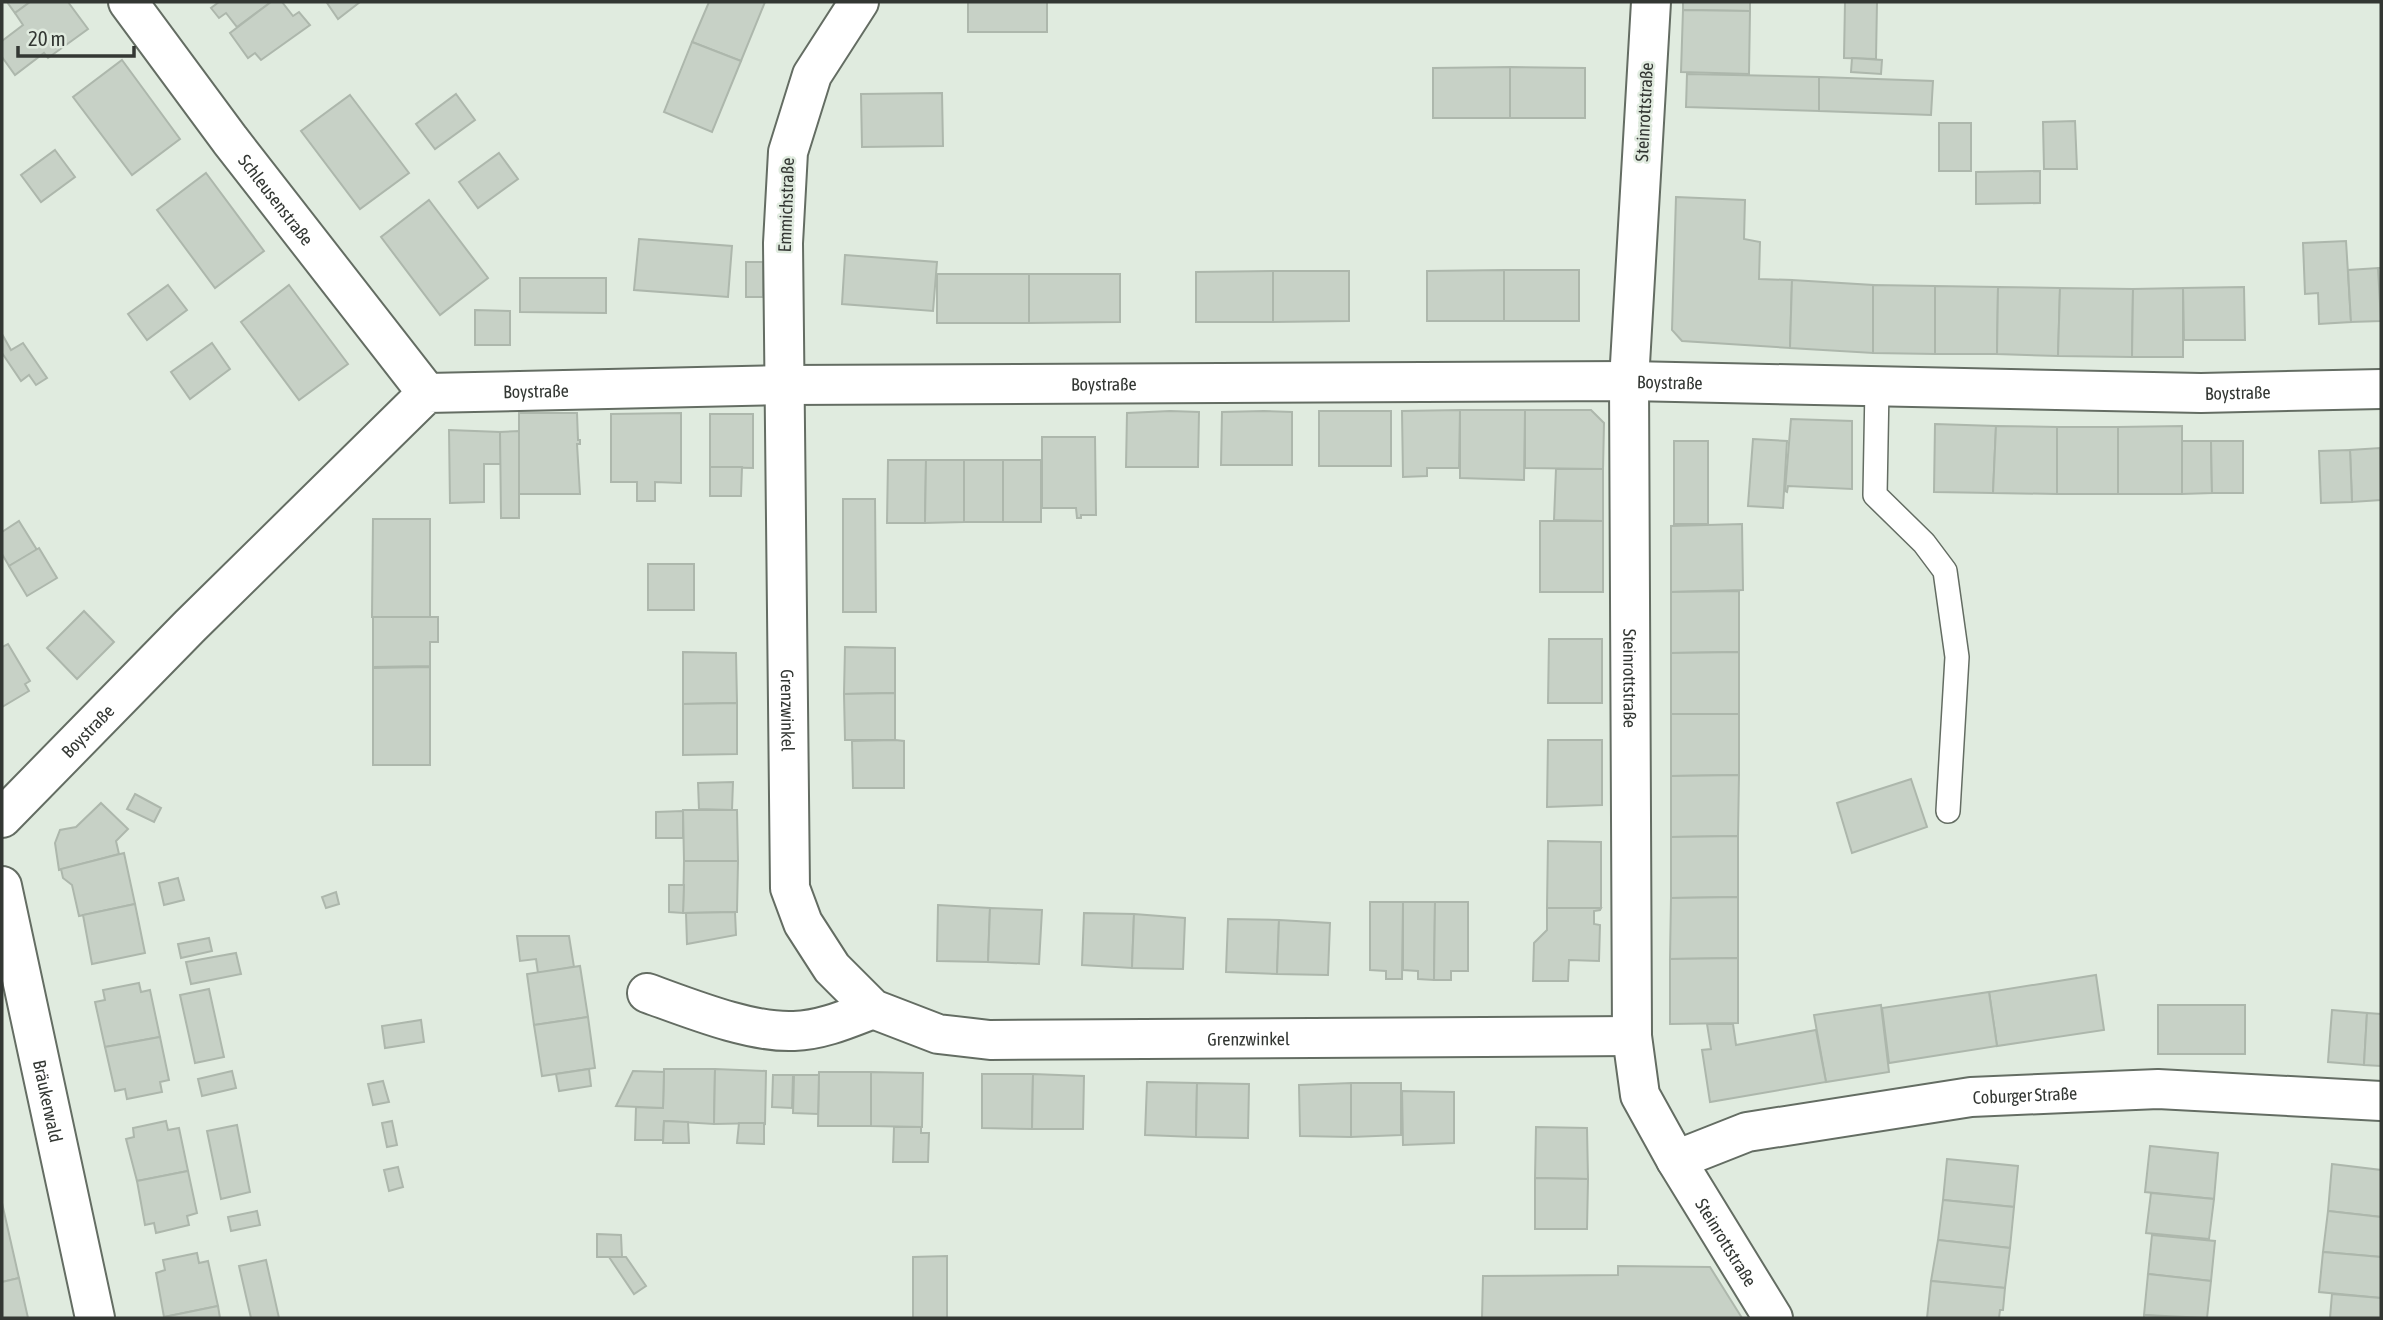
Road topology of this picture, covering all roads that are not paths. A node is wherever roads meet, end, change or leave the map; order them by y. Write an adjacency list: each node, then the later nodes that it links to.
1 (128, 2): 8 (street, Schleusenstraße)
2 (859, 2): 5 (street, Emmichstraße)
3 (1651, 2): 4 (street, Steinrottstraße)
4 (1629, 382): 5 (street, Boystraße); 6 (street, Boystraße); 14 (street, Steinrottstraße)
5 (786, 385): 8 (street, Boystraße); 13 (street, Grenzwinkel)
6 (1877, 387): 7 (street, Boystraße); 9 (lane)
7 (2381, 389)
8 (427, 393): 10 (street, Boystraße)
9 (1948, 811)
10 (2, 818)
11 (2, 886): 17 (street, Bräukerwald)
12 (647, 993): 13 (street)
13 (873, 1009): 14 (street, Grenzwinkel)
14 (1632, 1036): 16 (street, Steinrottstraße)
15 (2381, 1101): 16 (street, Coburger Straße)
16 (1676, 1160): 18 (street, Steinrottstraße)
17 (95, 1318)
18 (1773, 1318)

